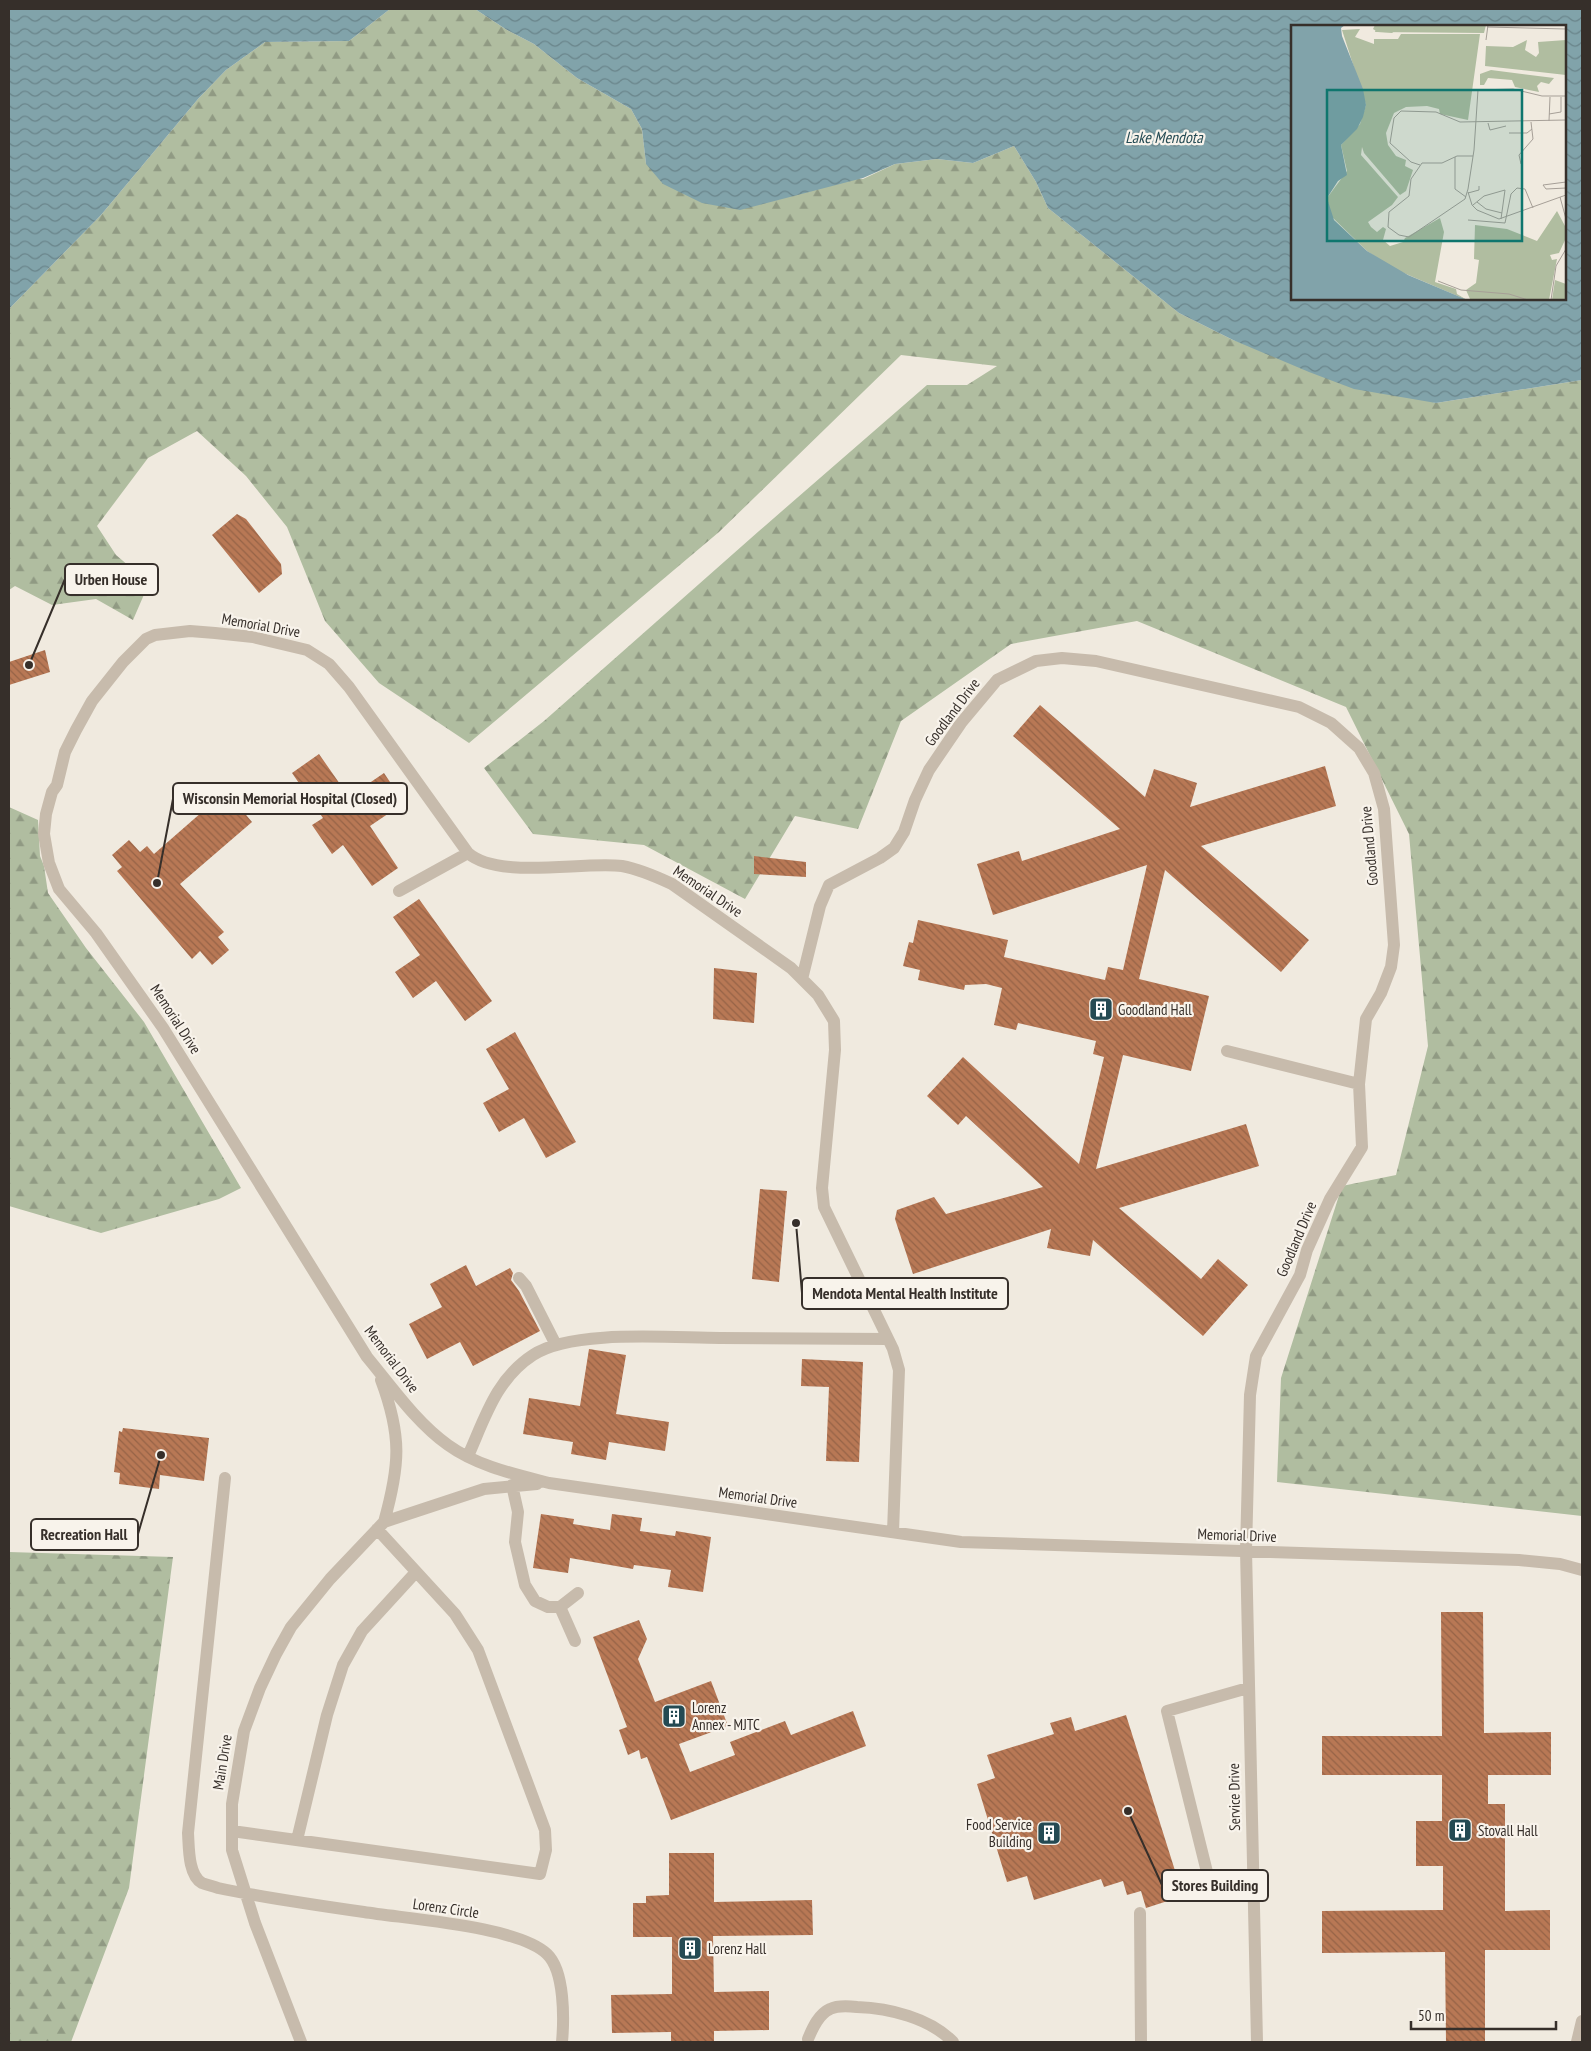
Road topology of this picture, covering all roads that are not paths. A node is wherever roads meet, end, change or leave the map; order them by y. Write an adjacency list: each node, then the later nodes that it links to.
1 (468, 853): 2 (lane); 3 (lane, Memorial Drive); 9 (lane, Memorial Drive)
2 (399, 891)
3 (802, 979): 5 (lane, Goodland Drive); 7 (lane, Memorial Drive)
4 (1227, 1052): 5 (lane)
5 (1359, 1084): 16 (lane, Goodland Drive)
6 (519, 1278): 8 (lane)
7 (888, 1339): 8 (lane); 15 (lane, Memorial Drive)
8 (556, 1345): 10 (lane)
9 (378, 1370): 10 (lane, Memorial Drive); 14 (lane, Main Drive)
10 (468, 1456): 12 (lane, Memorial Drive)
11 (225, 1478): 26 (lane, Lorenz Circle)
12 (549, 1483): 13 (lane, Main Drive); 15 (lane, Memorial Drive)
13 (512, 1485): 14 (lane, Main Drive); 20 (lane)
14 (381, 1525): 18 (lane); 23 (lane, Main Drive)
15 (893, 1532): 16 (lane, Memorial Drive)
16 (1246, 1550): 17 (lane, Memorial Drive); 22 (lane, Service Drive)
17 (1582, 1570)
18 (416, 1572): 24 (lane); 24 (lane)
19 (578, 1593): 20 (lane)
20 (560, 1607): 21 (lane)
21 (574, 1641)
22 (1248, 1688): 25 (lane); 34 (lane, Service Drive)
23 (232, 1831): 24 (lane); 26 (lane, Main Drive)
24 (297, 1840)
25 (1209, 1880)
26 (246, 1893): 30 (lane, Main Drive); 31 (lane, Lorenz Circle)
27 (1140, 1913): 33 (lane)
28 (1582, 2021): 35 (lane)
29 (808, 2039): 32 (lane)
30 (301, 2042)
31 (562, 2042)
32 (953, 2042)
33 (1141, 2042)
34 (1257, 2042)
35 (1577, 2042)

